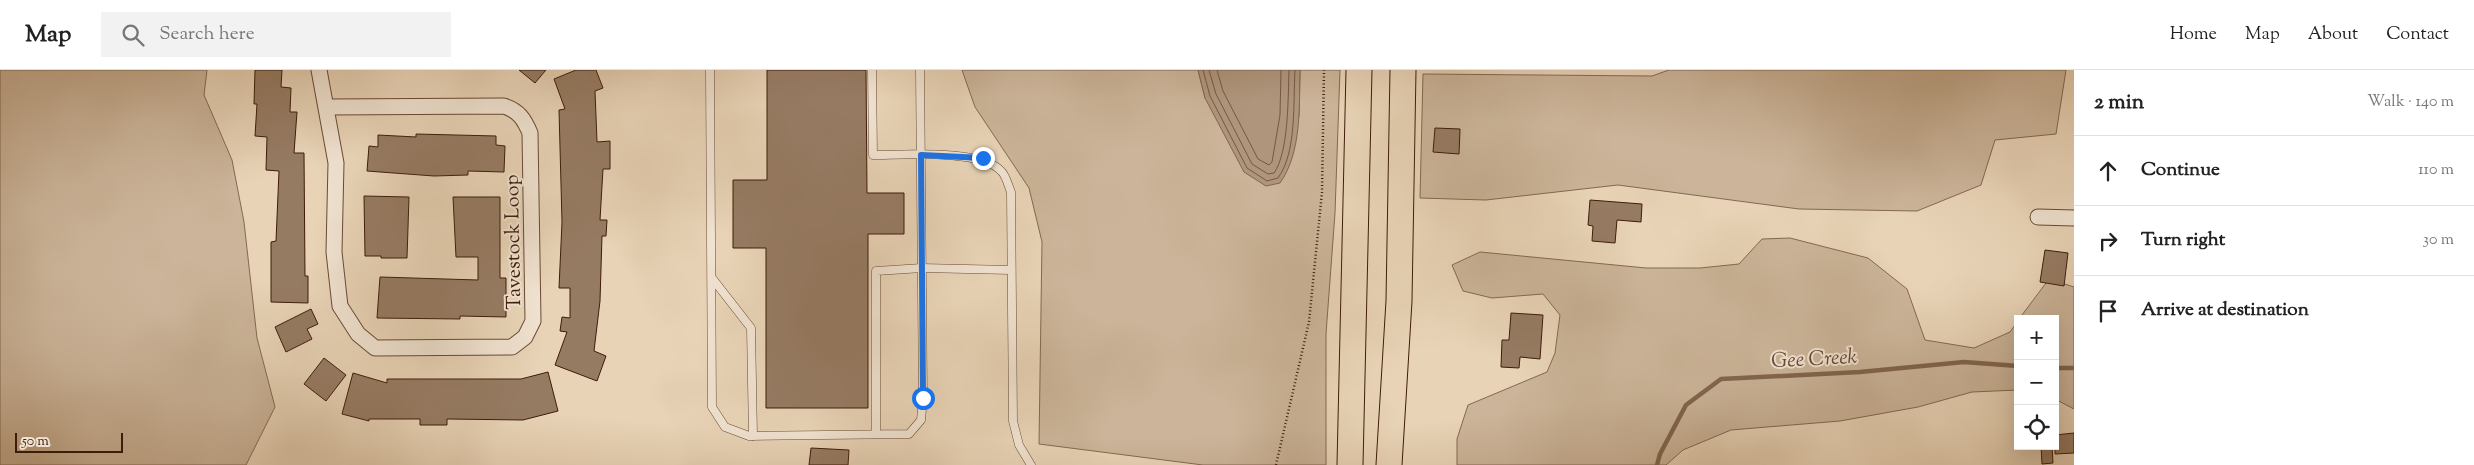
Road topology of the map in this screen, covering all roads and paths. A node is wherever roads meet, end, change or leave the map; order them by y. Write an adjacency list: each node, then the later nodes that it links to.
1 (319, 70): 8 (street, Tavestock Loop)
2 (710, 70): 14 (lane)
3 (872, 70): 9 (lane)
4 (920, 70): 9 (lane)
5 (1324, 70): 18 (path)
6 (1358, 70): 19 (main road)
7 (1404, 70): 20 (main road)
8 (327, 107): 8 (street, Tavestock Loop)
9 (921, 155): 12 (lane); 13 (lane)
10 (2038, 217): 11 (street)
11 (2074, 218)
12 (922, 268): 13 (lane); 15 (lane); 15 (lane)
13 (1011, 270): 17 (lane)
14 (712, 278): 16 (lane); 16 (lane)
15 (876, 434): 16 (lane)
16 (753, 436)
17 (1031, 465)
18 (1276, 465)
19 (1350, 465)
20 (1389, 465)

